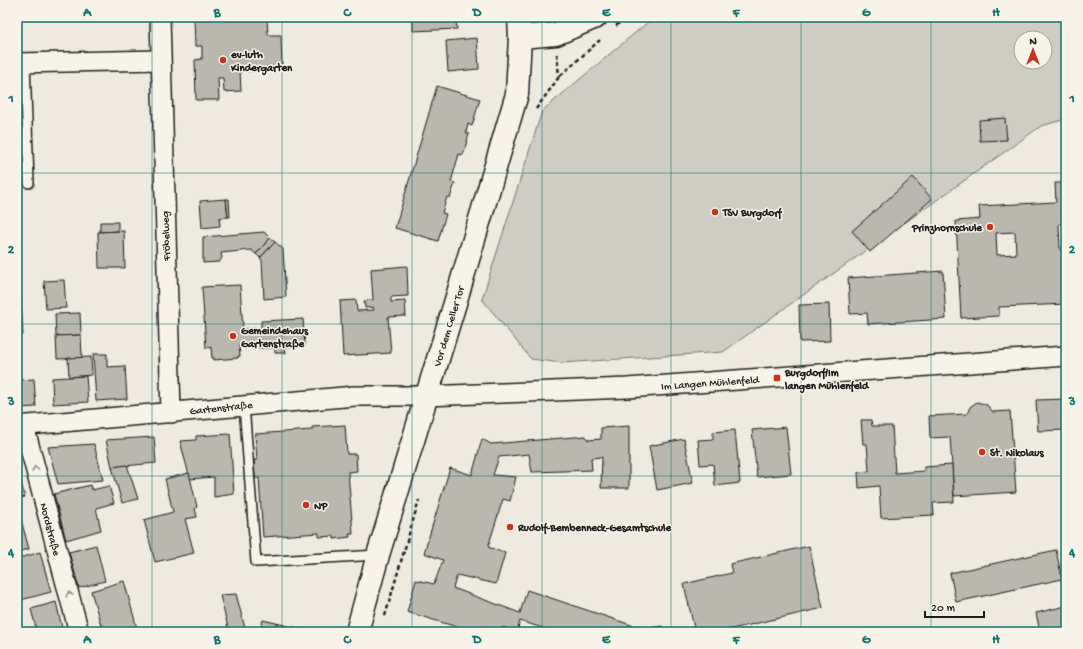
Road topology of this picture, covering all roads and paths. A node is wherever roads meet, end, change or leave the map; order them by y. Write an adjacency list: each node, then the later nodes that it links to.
1 (160, 17): 5 (street, Fröbelweg)
2 (626, 17): 4 (path)
3 (520, 27): 4 (main road); 10 (main road, Vor dem Celler Tor)
4 (605, 27): 7 (path)
5 (160, 60): 6 (street); 12 (street, Fröbelweg)
6 (21, 62): 8 (lane)
7 (533, 112)
8 (29, 183)
9 (1066, 356): 10 (street, Im Langen Mühlenfeld)
10 (426, 396): 11 (street, Gartenstraße); 15 (main road, Vor dem Celler Tor)
11 (244, 405): 12 (street, Gartenstraße); 15 (lane)
12 (171, 413): 13 (street, Gartenstraße)
13 (20, 426): 17 (street, Nordstraße, one-way to 13)
14 (420, 494): 16 (path)
15 (378, 555): 18 (main road, Vor dem Celler Tor)
16 (385, 617)
17 (78, 632)
18 (357, 632)

